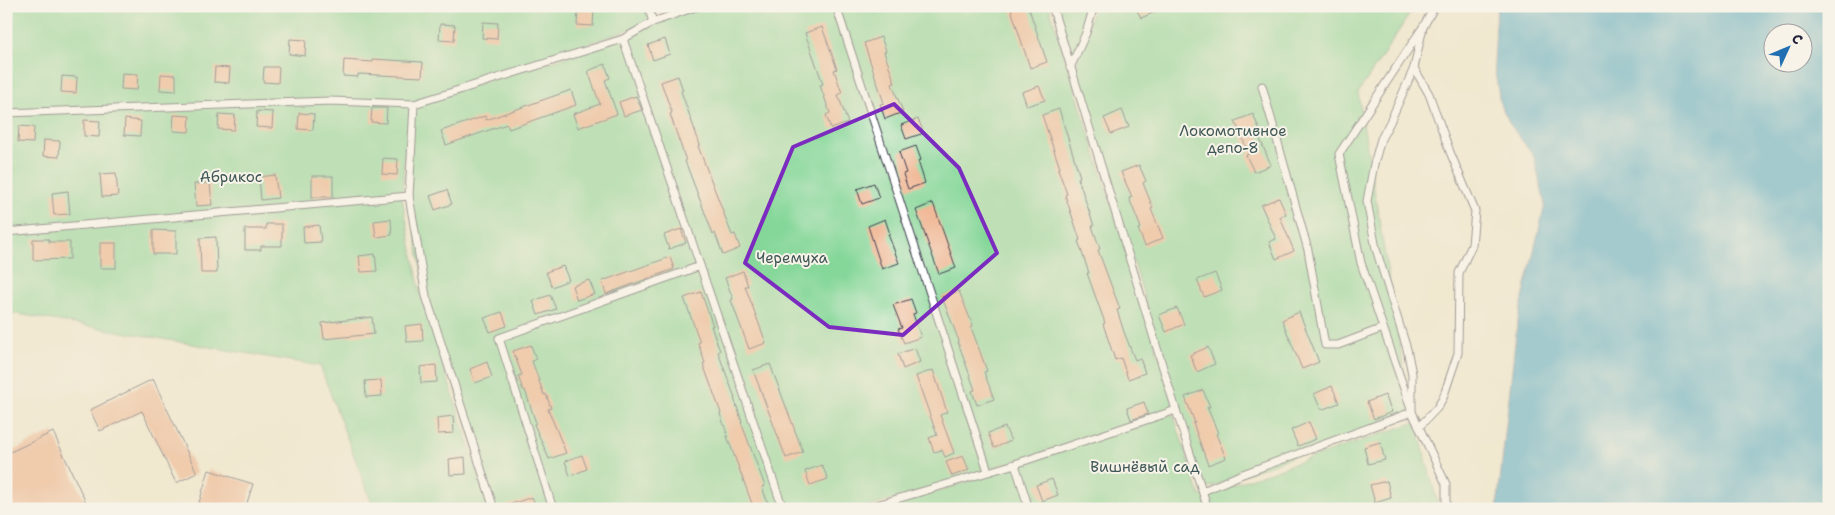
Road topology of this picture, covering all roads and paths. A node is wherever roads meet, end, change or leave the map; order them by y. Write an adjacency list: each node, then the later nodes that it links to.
1 (648, 6): 7 (lane)
2 (698, 6): 7 (lane)
3 (836, 6): 23 (lane)
4 (1052, 6): 10 (lane)
5 (1094, 6): 10 (lane)
6 (1435, 6): 8 (lane)
7 (653, 22): 9 (lane)
8 (1423, 27): 11 (lane); 18 (lane)
9 (623, 39): 13 (lane); 17 (lane)
10 (1070, 68): 19 (lane)
11 (1414, 68): 20 (lane); 21 (lane)
12 (1262, 86): 18 (lane)
13 (414, 104): 14 (lane); 15 (lane)
14 (6, 113)
15 (409, 196): 16 (lane); 25 (lane)
16 (6, 232)
17 (700, 266): 26 (lane); 27 (lane)
18 (1383, 328): 20 (lane)
19 (1176, 410): 22 (lane); 24 (lane)
20 (1412, 412): 21 (lane); 24 (lane)
21 (1419, 427): 31 (lane)
22 (1015, 464): 23 (lane); 29 (lane)
23 (988, 471): 28 (lane)
24 (1203, 491): 30 (lane)
25 (494, 509)
26 (553, 509)
27 (783, 509)
28 (863, 509)
29 (1029, 509)
30 (1208, 509)
31 (1446, 509)

